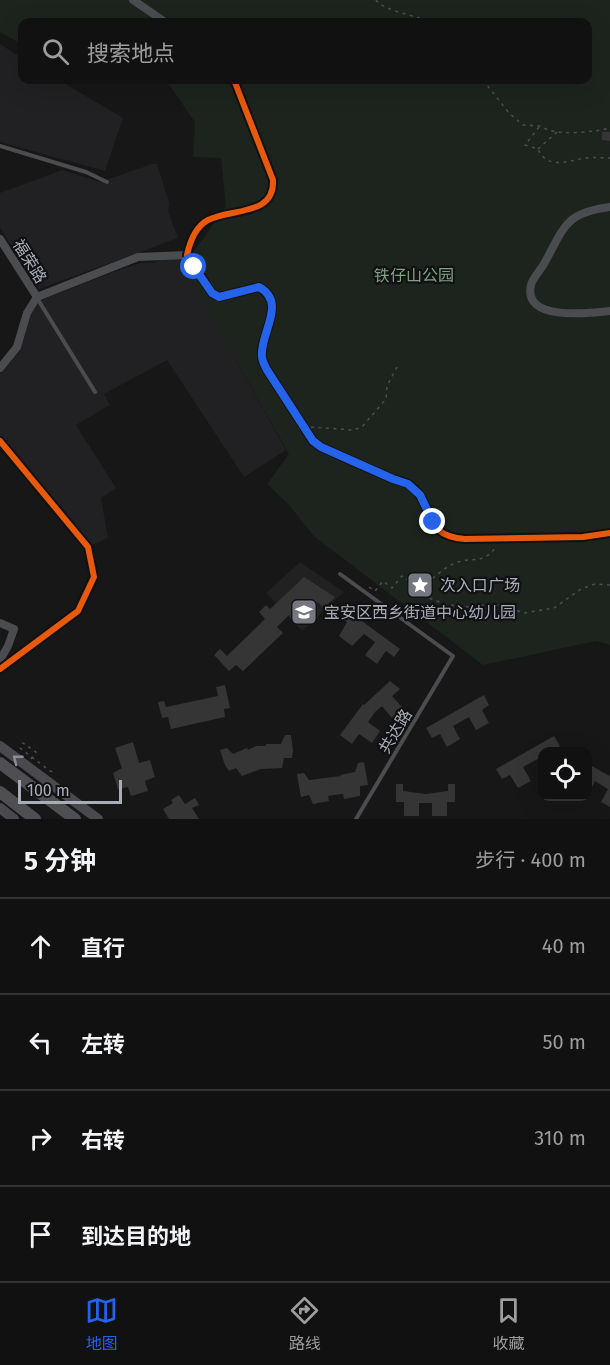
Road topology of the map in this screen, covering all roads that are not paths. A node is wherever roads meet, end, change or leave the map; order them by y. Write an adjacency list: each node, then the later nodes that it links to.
1 (133, 0): 2 (street)
2 (159, 18)
3 (236, 84): 8 (street)
4 (0, 146): 5 (lane)
5 (107, 182)
6 (610, 207): 10 (street)
7 (0, 238): 9 (street, 福荣路)
8 (187, 255): 9 (street); 14 (street)
9 (37, 297): 11 (street); 12 (lane)
10 (610, 311)
11 (0, 368)
12 (95, 392)
13 (0, 441): 18 (street)
14 (610, 533)
15 (340, 574): 27 (lane, 共达路)
16 (0, 623): 17 (street)
17 (0, 660)
18 (0, 669)
19 (0, 746): 26 (main road, one-way to 19)
20 (0, 764): 25 (main road)
21 (0, 792): 24 (main road)
22 (0, 808): 23 (main road)
23 (14, 819)
24 (35, 819)
25 (75, 819)
26 (98, 819)
27 (356, 819)

